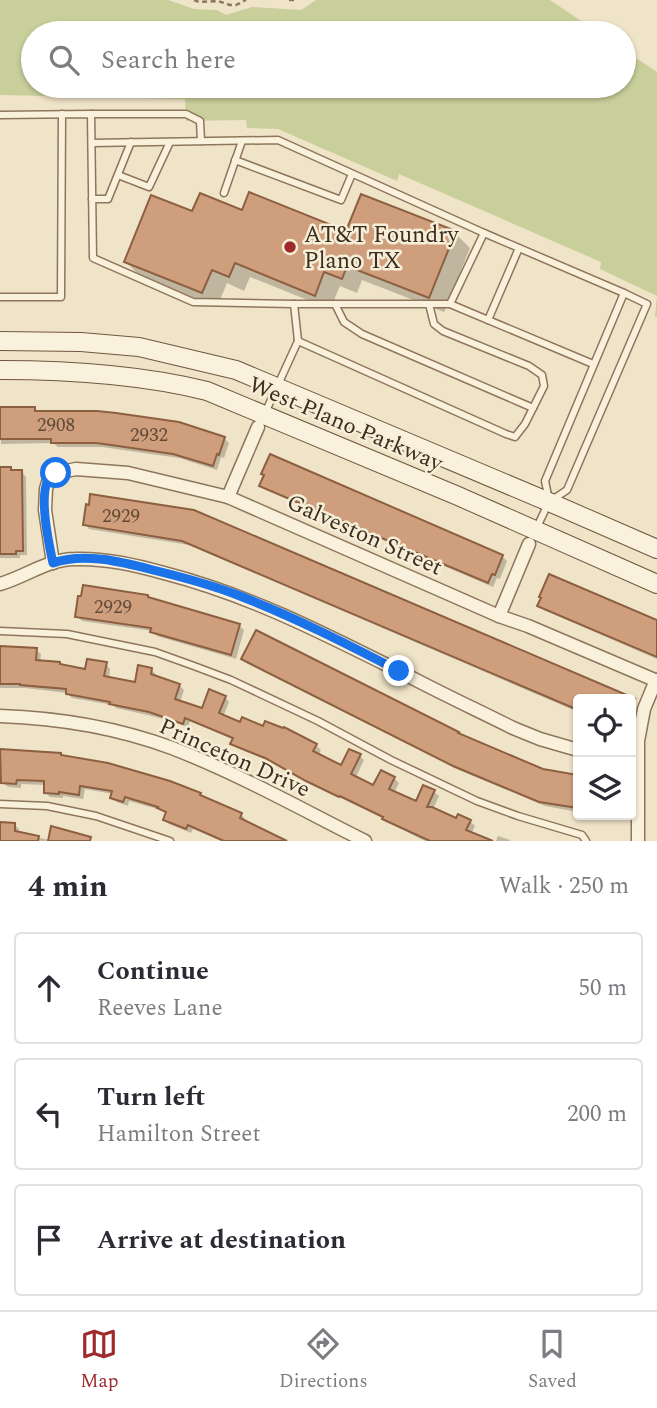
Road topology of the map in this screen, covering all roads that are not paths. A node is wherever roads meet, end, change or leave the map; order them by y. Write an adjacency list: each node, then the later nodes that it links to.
1 (62, 114): 2 (lane); 3 (lane); 17 (lane)
2 (91, 114): 4 (lane); 8 (lane)
3 (0, 115)
4 (201, 141): 5 (lane); 7 (lane)
5 (242, 141): 9 (lane); 10 (lane)
6 (131, 142): 7 (lane); 8 (lane); 11 (lane)
7 (170, 142): 11 (lane)
8 (92, 143): 13 (lane)
9 (235, 160): 10 (lane); 12 (lane)
10 (352, 174): 14 (lane)
11 (118, 175): 13 (lane)
12 (224, 193)
13 (92, 199): 18 (lane)
14 (484, 233): 15 (lane); 21 (lane)
15 (519, 248): 16 (lane); 22 (lane)
16 (624, 293): 25 (lane); 31 (lane)
17 (0, 298)
18 (294, 304): 19 (lane); 24 (lane)
19 (335, 304): 20 (lane); 28 (lane)
20 (429, 304): 21 (lane); 28 (lane)
21 (450, 304): 22 (lane)
22 (488, 320): 25 (lane)
23 (0, 341): 27 (main road, West Plano Parkway)
24 (298, 341): 27 (lane); 28 (lane)
25 (593, 365): 31 (lane)
26 (0, 370): 29 (main road, West Plano Parkway)
27 (277, 388): 29 (lane); 31 (main road, West Plano Parkway)
28 (533, 408)
29 (261, 421): 30 (street); 32 (main road, West Plano Parkway)
30 (228, 496): 34 (street, Galveston Street); 37 (street, Galveston Street)
31 (549, 502): 32 (lane); 33 (main road, West Plano Parkway)
32 (532, 537): 36 (main road, West Plano Parkway); 37 (street)
33 (657, 549)
34 (53, 563): 35 (street); 42 (street)
35 (0, 584)
36 (657, 584)
37 (499, 616): 39 (street, Galveston Street)
38 (0, 631): 47 (lane)
39 (657, 681): 41 (street)
40 (0, 716): 46 (street, Princeton Drive)
41 (636, 745)
42 (573, 749)
43 (634, 757): 48 (street)
44 (0, 804): 45 (lane)
45 (170, 841)
46 (365, 841)
47 (586, 841)
48 (638, 841)

